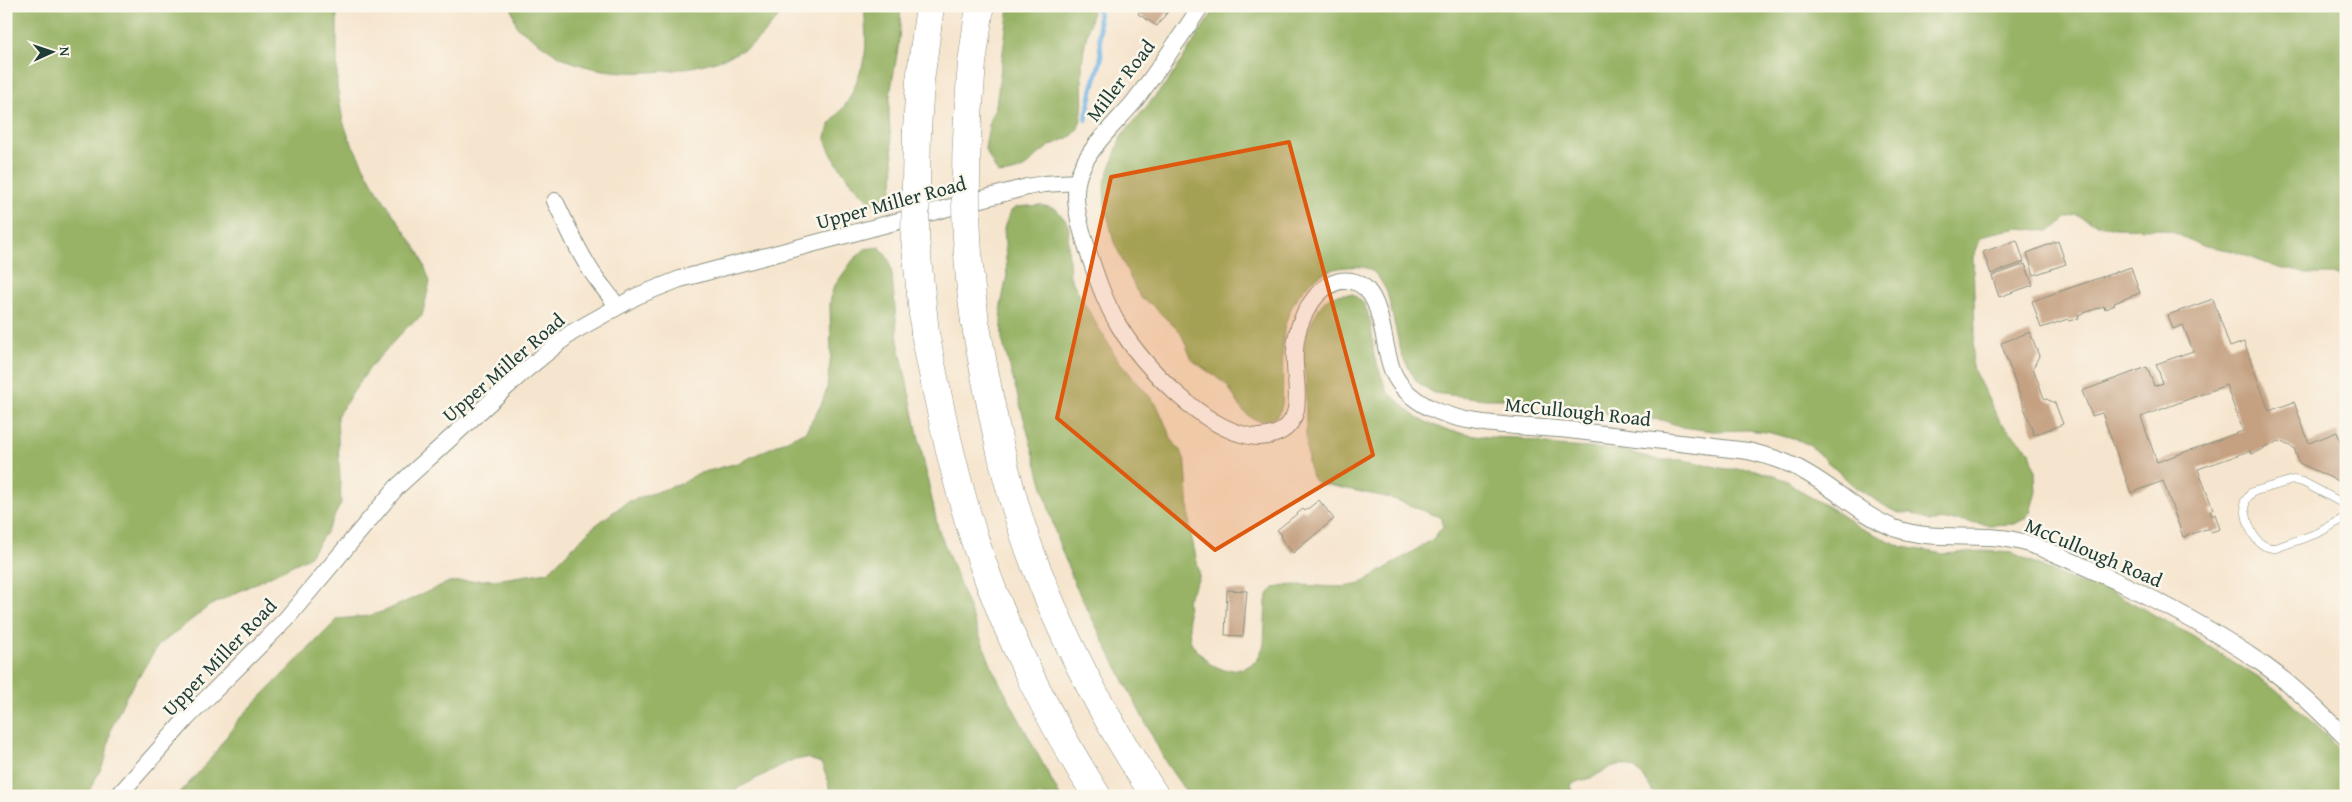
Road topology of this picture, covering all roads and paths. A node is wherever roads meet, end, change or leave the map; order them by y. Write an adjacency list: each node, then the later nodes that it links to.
1 (930, 6): 11 (highway, bridge)
2 (980, 6): 12 (highway, bridge)
3 (1202, 6): 4 (street, Miller Road)
4 (1077, 182): 6 (street, Upper Miller Road); 9 (street, McCullough Road)
5 (555, 201): 6 (street)
6 (617, 307): 10 (street, Upper Miller Road)
7 (2346, 505): 8 (lane)
8 (2346, 517)
9 (2346, 738)
10 (118, 796)
11 (1097, 796)
12 (1155, 796)

